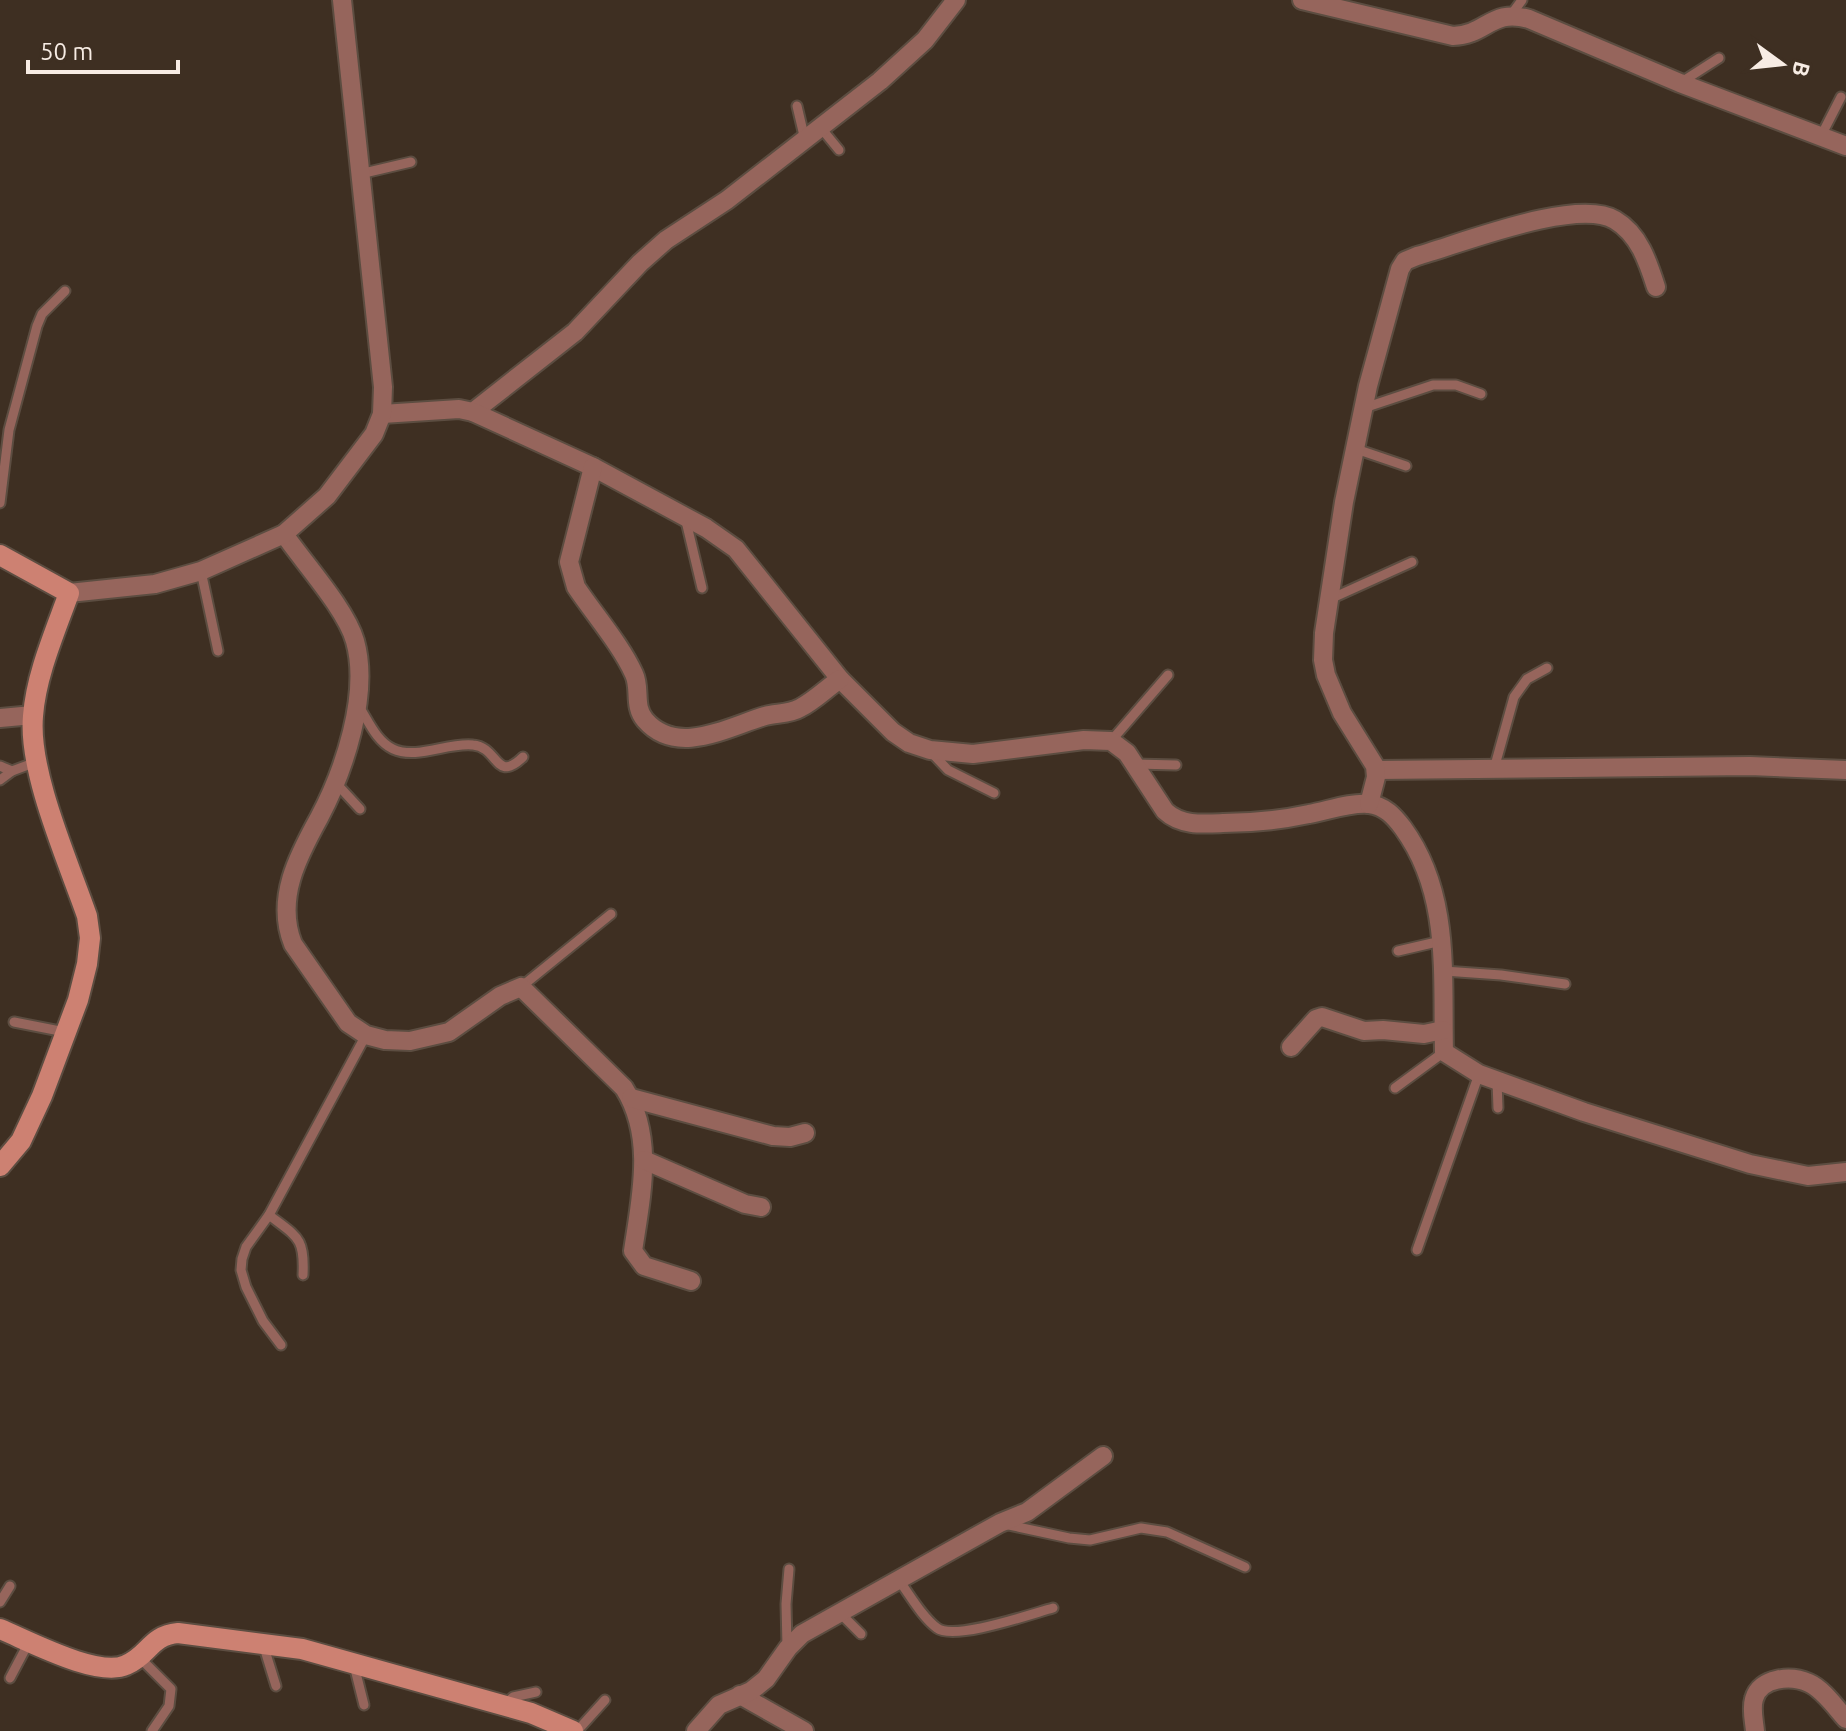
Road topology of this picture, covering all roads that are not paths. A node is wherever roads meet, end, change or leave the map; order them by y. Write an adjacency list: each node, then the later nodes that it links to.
1 (342, 0): 16 (street)
2 (956, 0): 10 (street)
3 (1302, 0): 5 (street)
4 (1522, 0): 5 (lane)
5 (1511, 15): 7 (street)
6 (1719, 58): 7 (lane)
7 (1680, 83): 11 (street)
8 (1841, 97): 11 (lane)
9 (797, 106): 12 (lane)
10 (821, 128): 12 (street); 14 (lane)
11 (1821, 136): 13 (street)
12 (805, 140): 21 (street)
13 (1845, 144)
14 (839, 150)
15 (411, 162): 16 (lane)
16 (360, 174): 22 (street)
17 (1656, 287): 20 (street)
18 (65, 291): 26 (lane)
19 (1481, 394): 20 (lane)
20 (1364, 408): 23 (street)
21 (473, 412): 22 (street); 25 (street)
22 (382, 414): 28 (street)
23 (1356, 449): 24 (lane); 34 (street)
24 (1406, 466)
25 (593, 467): 27 (street); 38 (street)
26 (0, 503)
27 (685, 516): 32 (lane); 38 (street)
28 (284, 534): 31 (street); 39 (street)
29 (0, 555): 33 (street)
30 (1412, 562): 34 (lane)
31 (201, 571): 33 (street); 35 (lane)
32 (702, 588)
33 (69, 593): 40 (street)
34 (1328, 600): 49 (street)
35 (218, 651)
36 (1547, 668): 50 (lane)
37 (1168, 675): 42 (lane)
38 (840, 679): 43 (street)
39 (358, 705): 44 (lane); 54 (street)
40 (33, 715): 41 (street); 45 (street)
41 (0, 718)
42 (1111, 741): 43 (street); 46 (street)
43 (930, 750): 55 (lane)
44 (523, 757)
45 (36, 762): 52 (lane); 66 (street)
46 (1134, 764): 47 (lane); 56 (street)
47 (1176, 765)
48 (0, 766): 52 (lane)
49 (1376, 770): 50 (street); 56 (street)
50 (1494, 770): 51 (street)
51 (1846, 770)
52 (12, 771): 53 (lane)
53 (0, 780)
54 (334, 780): 57 (lane); 67 (street)
55 (994, 793)
56 (1369, 804): 59 (street)
57 (360, 809)
58 (611, 914): 63 (lane)
59 (1441, 941): 60 (lane); 61 (street)
60 (1398, 951)
61 (1444, 971): 62 (lane); 65 (street)
62 (1565, 984)
63 (521, 987): 67 (street); 72 (street)
64 (14, 1022): 66 (lane)
65 (1443, 1030): 68 (street); 69 (street)
66 (66, 1033): 76 (street)
67 (366, 1035): 79 (lane)
68 (1291, 1047)
69 (1444, 1052): 70 (street); 71 (lane)
70 (1488, 1078): 73 (lane); 77 (street); 80 (lane)
71 (1395, 1088)
72 (631, 1098): 74 (street); 75 (street)
73 (1498, 1108)
74 (805, 1133)
75 (644, 1160): 78 (street); 82 (street)
76 (0, 1166)
77 (1846, 1172)
78 (761, 1207)
79 (269, 1215): 81 (lane); 83 (lane)
80 (1417, 1250)
81 (303, 1275)
82 (691, 1281)
83 (281, 1345)
84 (1103, 1456): 85 (street)
85 (1000, 1523): 86 (lane); 88 (street)
86 (1245, 1567)
87 (789, 1569): 97 (lane)
88 (898, 1579): 91 (lane); 92 (street)
89 (10, 1586): 90 (lane)
90 (0, 1602)
91 (1053, 1608)
92 (839, 1612): 94 (lane); 97 (street)
93 (0, 1629): 95 (street)
94 (861, 1634)
95 (30, 1641): 98 (street); 100 (lane)
96 (263, 1644): 98 (street); 99 (street); 101 (lane)
97 (788, 1648): 103 (street)
98 (139, 1657): 108 (lane)
99 (354, 1663): 105 (lane); 106 (street)
100 (10, 1678)
101 (276, 1686)
102 (536, 1692): 106 (lane)
103 (740, 1695): 110 (street); 111 (street)
104 (605, 1700): 109 (lane)
105 (364, 1705)
106 (504, 1705): 109 (street)
107 (1846, 1719): 112 (street)
108 (152, 1731)
109 (575, 1731)
110 (696, 1731)
111 (804, 1731)
112 (1755, 1731)

